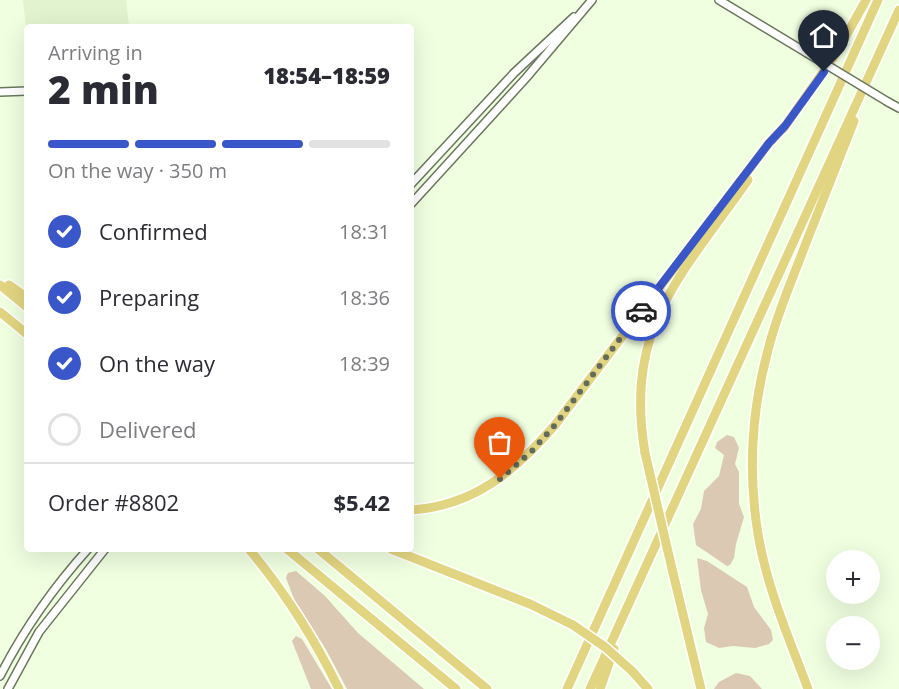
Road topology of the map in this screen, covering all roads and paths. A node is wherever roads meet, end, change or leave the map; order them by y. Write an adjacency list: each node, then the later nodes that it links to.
1 (719, 0): 8 (main road, bridge)
2 (866, 0): 9 (highway)
3 (878, 0): 31 (highway)
4 (590, 3): 10 (main road); 11 (main road)
5 (898, 12): 25 (highway); 36 (highway)
6 (24, 91): 7 (main road)
7 (0, 92)
8 (899, 108)
9 (785, 126): 18 (highway); 35 (highway, bridge)
10 (414, 181)
11 (414, 201)
12 (0, 279): 14 (highway)
13 (0, 285): 15 (highway)
14 (24, 296)
15 (24, 305)
16 (0, 312): 17 (highway)
17 (24, 332)
18 (414, 509)
19 (85, 552): 26 (main road)
20 (103, 552): 27 (main road)
21 (251, 552): 28 (highway)
22 (291, 552): 29 (highway)
23 (322, 552): 30 (highway)
24 (399, 552): 34 (highway, bridge)
25 (624, 613): 32 (highway); 33 (highway)
26 (0, 676)
27 (8, 689)
28 (339, 689)
29 (456, 689)
30 (487, 689)
31 (567, 689)
32 (590, 689)
33 (600, 689)
34 (648, 689)
35 (700, 689)
36 (808, 689)

